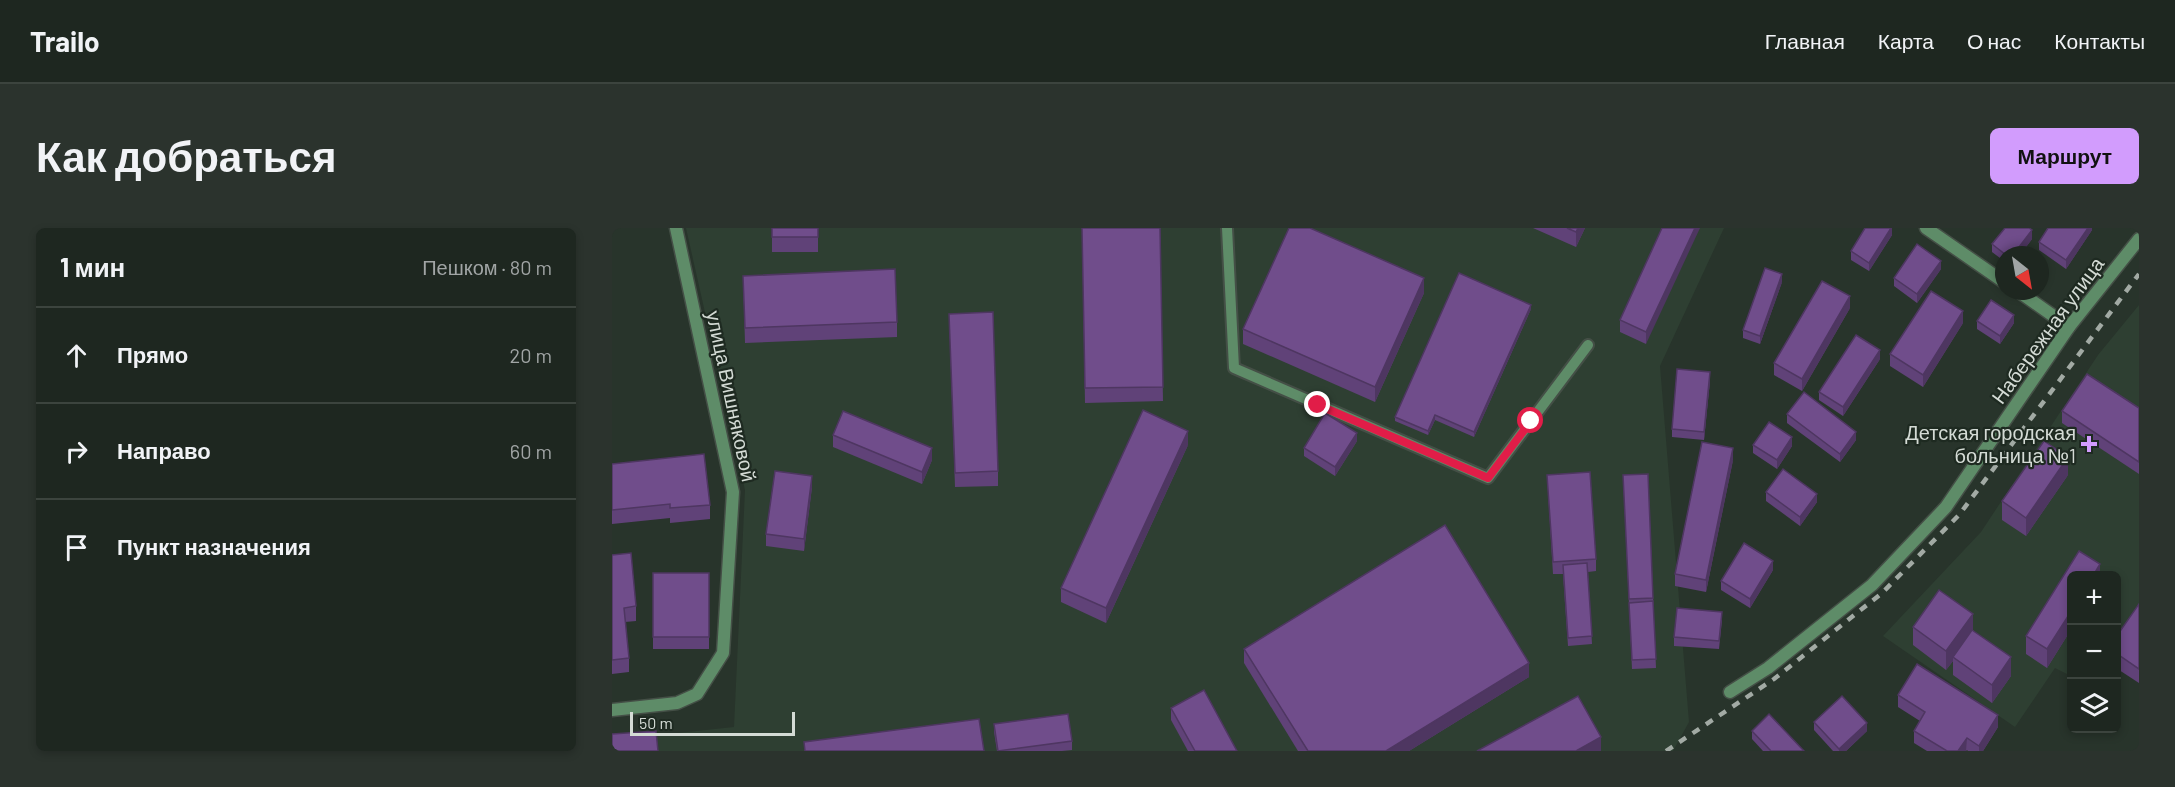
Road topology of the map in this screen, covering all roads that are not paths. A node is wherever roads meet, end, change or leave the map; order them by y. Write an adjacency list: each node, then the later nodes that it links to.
1 (676, 228): 10 (street, улица Вишняковой)
2 (1227, 228): 8 (lane)
3 (1926, 228): 5 (street)
4 (2139, 239): 7 (street, Набережная улица)
5 (1995, 276)
6 (2031, 300): 7 (street)
7 (2069, 327): 9 (street, Набережная улица)
8 (1588, 345)
9 (1730, 692)
10 (612, 710)

